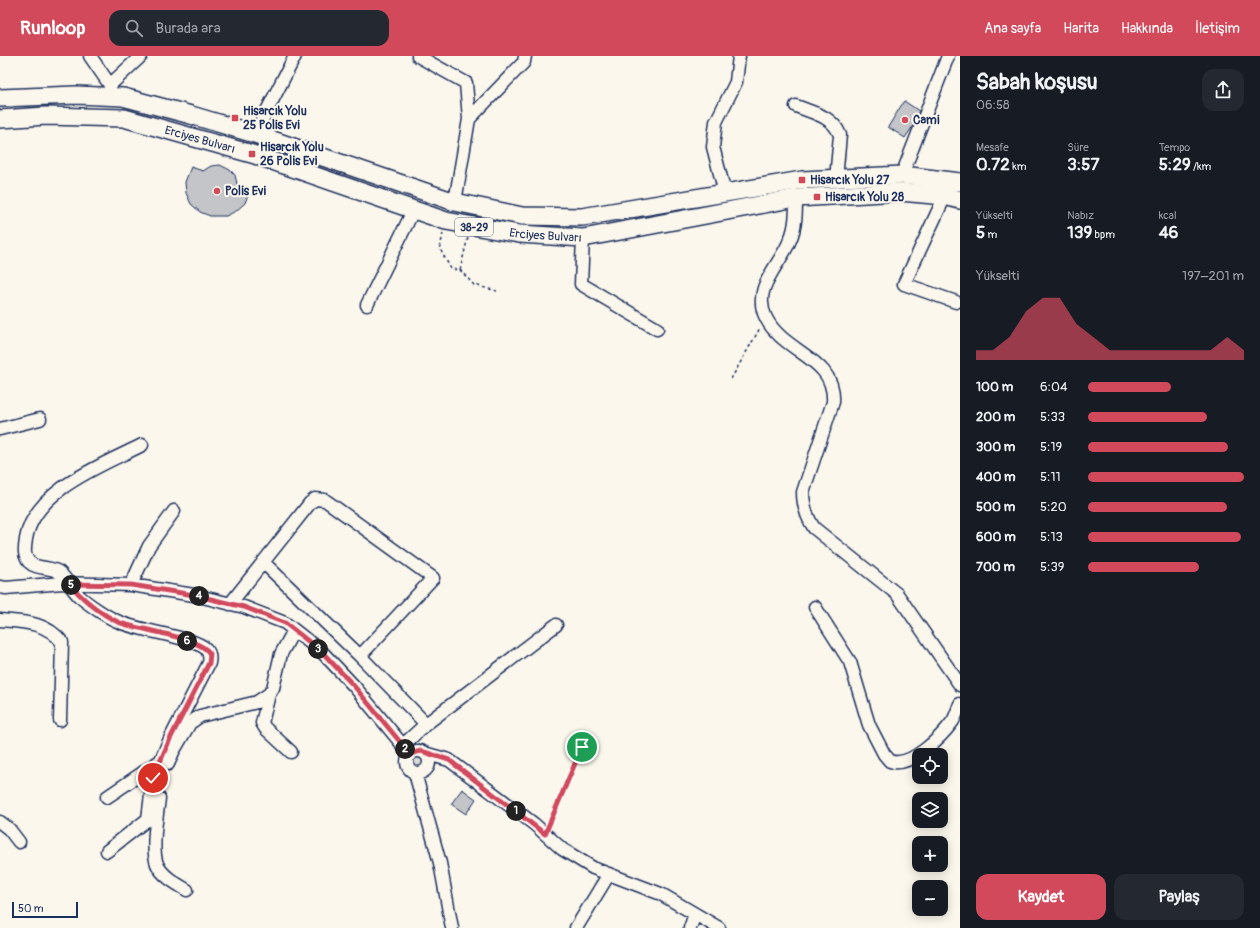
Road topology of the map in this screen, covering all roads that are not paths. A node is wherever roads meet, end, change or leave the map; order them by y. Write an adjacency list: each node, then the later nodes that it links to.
1 (90, 56): 8 (street)
2 (141, 56): 8 (street)
3 (295, 56): 13 (street)
4 (418, 56): 12 (street)
5 (525, 56): 12 (street)
6 (739, 56): 17 (street)
7 (948, 56): 14 (street)
8 (110, 91): 9 (highway, Erciyes Bulvarı / 38-29); 13 (highway, Erciyes Bulvarı / 38-29)
9 (0, 98)
10 (796, 106): 15 (street)
11 (0, 119): 21 (highway, Erciyes Bulvarı / 38-29)
12 (469, 119): 20 (street)
13 (255, 134): 20 (highway, Erciyes Bulvarı / 38-29)
14 (902, 174): 15 (highway, Erciyes Bulvarı / 38-29); 16 (highway, Erciyes Bulvarı / 38-29)
15 (836, 179): 17 (highway, Erciyes Bulvarı / 38-29)
16 (960, 182)
17 (725, 193): 20 (highway, Erciyes Bulvarı / 38-29)
18 (796, 198): 19 (highway, Erciyes Bulvarı / 38-29); 22 (highway, Erciyes Bulvarı / 38-29); 40 (street)
19 (953, 198): 23 (street)
20 (455, 202)
21 (414, 209): 22 (highway, Erciyes Bulvarı / 38-29); 24 (street)
22 (583, 238): 25 (street)
23 (956, 302)
24 (367, 305)
25 (657, 329)
26 (40, 419): 27 (street)
27 (0, 429)
28 (142, 445): 31 (street)
29 (174, 511): 32 (street)
30 (263, 562): 34 (street); 39 (street); 39 (street)
31 (70, 584): 32 (street); 33 (street); 48 (street)
32 (131, 585): 34 (street)
33 (0, 587)
34 (230, 604): 38 (street)
35 (815, 607): 42 (street)
36 (0, 620): 43 (street)
37 (556, 625): 44 (street)
38 (294, 630): 41 (street); 45 (street)
39 (360, 656): 44 (street)
40 (960, 685)
41 (269, 694): 46 (street); 55 (street)
42 (960, 704)
43 (60, 720)
44 (426, 724): 45 (street)
45 (406, 750): 47 (street); 49 (street)
46 (291, 752)
47 (424, 753): 49 (street); 54 (street)
48 (160, 761): 50 (street); 53 (street)
49 (415, 773): 57 (street)
50 (107, 798)
51 (0, 822): 52 (street)
52 (19, 842)
53 (107, 852)
54 (609, 874): 56 (street); 58 (street)
55 (187, 890)
56 (695, 914): 59 (street); 60 (street)
57 (452, 928)
58 (576, 928)
59 (690, 928)
60 (719, 928)

